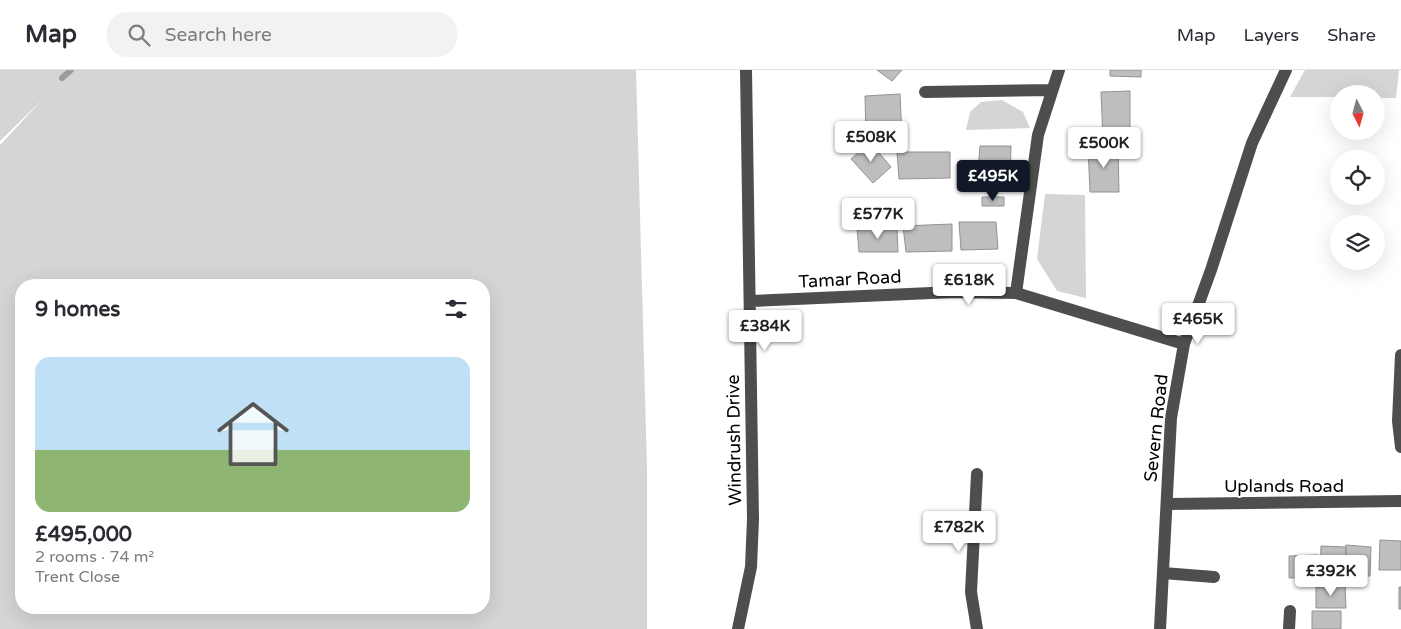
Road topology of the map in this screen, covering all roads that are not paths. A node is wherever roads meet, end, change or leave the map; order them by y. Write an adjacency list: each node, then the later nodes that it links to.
1 (746, 70): 7 (street, Windrush Drive)
2 (1059, 70): 4 (street)
3 (1286, 70): 8 (street, Severn Road)
4 (1052, 90): 5 (street); 6 (street)
5 (925, 92)
6 (1016, 293): 7 (street, Tamar Road); 8 (street, Tamar Road)
7 (751, 301): 17 (street, Windrush Drive)
8 (1184, 344): 13 (street, Severn Road)
9 (1401, 355): 10 (street)
10 (1401, 447)
11 (977, 474): 18 (street)
12 (1401, 501): 13 (street, Uplands Road)
13 (1167, 504): 14 (street, Severn Road)
14 (1163, 573): 15 (street); 19 (street, Severn Road)
15 (1214, 577)
16 (1290, 611): 20 (street)
17 (738, 629)
18 (977, 629)
19 (1160, 629)
20 (1289, 629)

